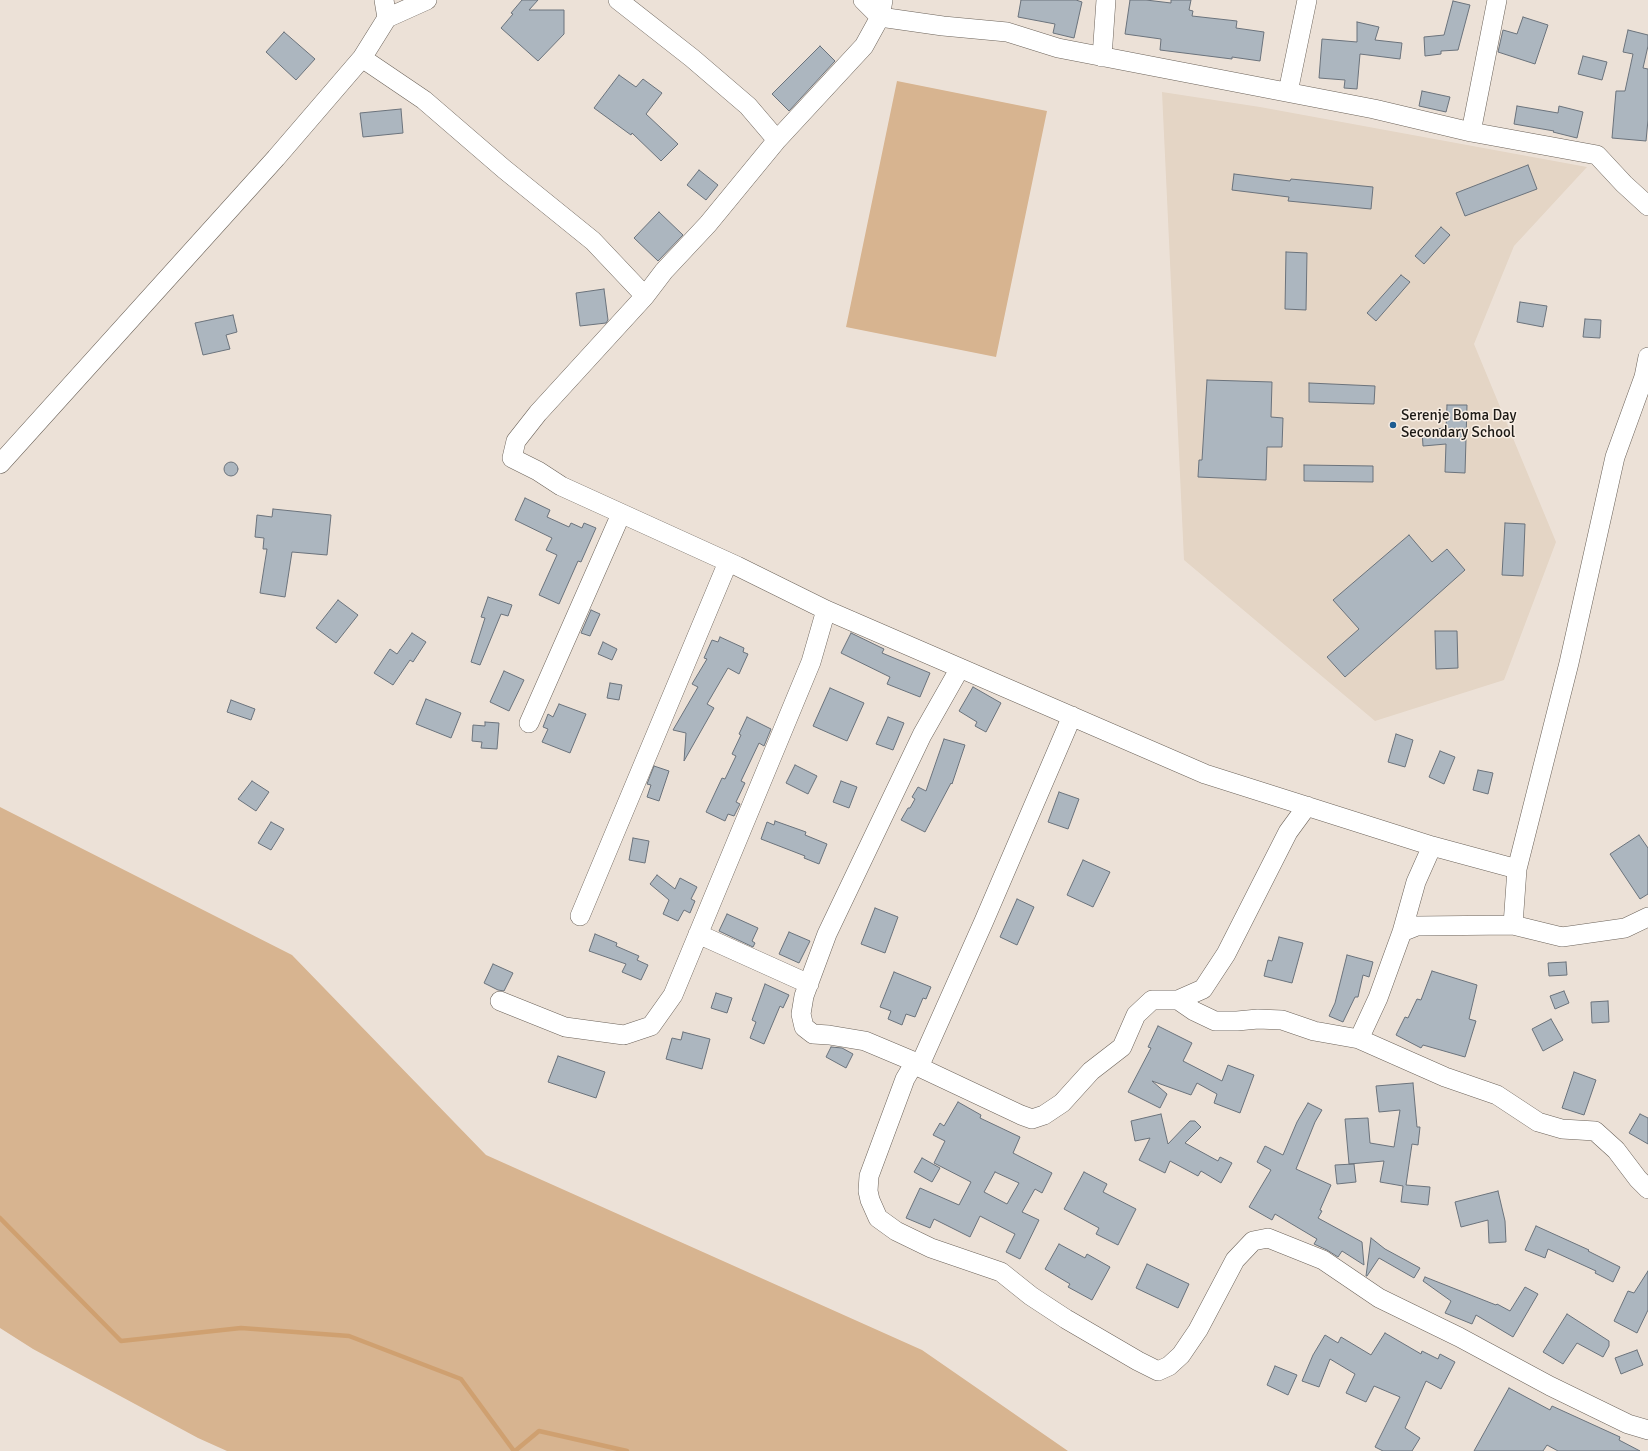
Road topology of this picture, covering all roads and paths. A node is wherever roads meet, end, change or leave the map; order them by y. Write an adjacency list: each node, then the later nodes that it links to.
1 (427, 0): 8 (street)
2 (618, 0): 13 (street)
3 (863, 0): 7 (street)
4 (1106, 0): 9 (street)
5 (1308, 0): 11 (street)
6 (1497, 0): 12 (street)
7 (881, 8): 9 (street); 13 (street)
8 (386, 9): 10 (street)
9 (1102, 57): 11 (street)
10 (362, 58): 15 (street); 17 (street)
11 (1288, 92): 12 (street)
12 (1471, 132): 14 (street)
13 (777, 140): 15 (street)
14 (1648, 206)
15 (645, 296): 18 (street)
16 (1648, 357): 26 (street)
17 (0, 464)
18 (621, 514): 19 (street); 23 (street)
19 (728, 562): 20 (street); 27 (street)
20 (826, 610): 21 (street); 31 (street)
21 (960, 668): 22 (street); 32 (street)
22 (1072, 716): 24 (street); 36 (street)
23 (530, 723)
24 (1307, 806): 25 (street); 33 (street)
25 (1432, 846): 26 (street); 30 (street)
26 (1517, 869): 29 (street)
27 (580, 916)
28 (1648, 917): 29 (street)
29 (1512, 925): 30 (street)
30 (1402, 932): 35 (street)
31 (698, 934): 32 (street); 34 (street)
32 (808, 984): 36 (street)
33 (1178, 1000): 35 (street); 36 (street)
34 (500, 1001)
35 (1359, 1039): 37 (street)
36 (917, 1064): 38 (street)
37 (1648, 1189)
38 (1648, 1430)

